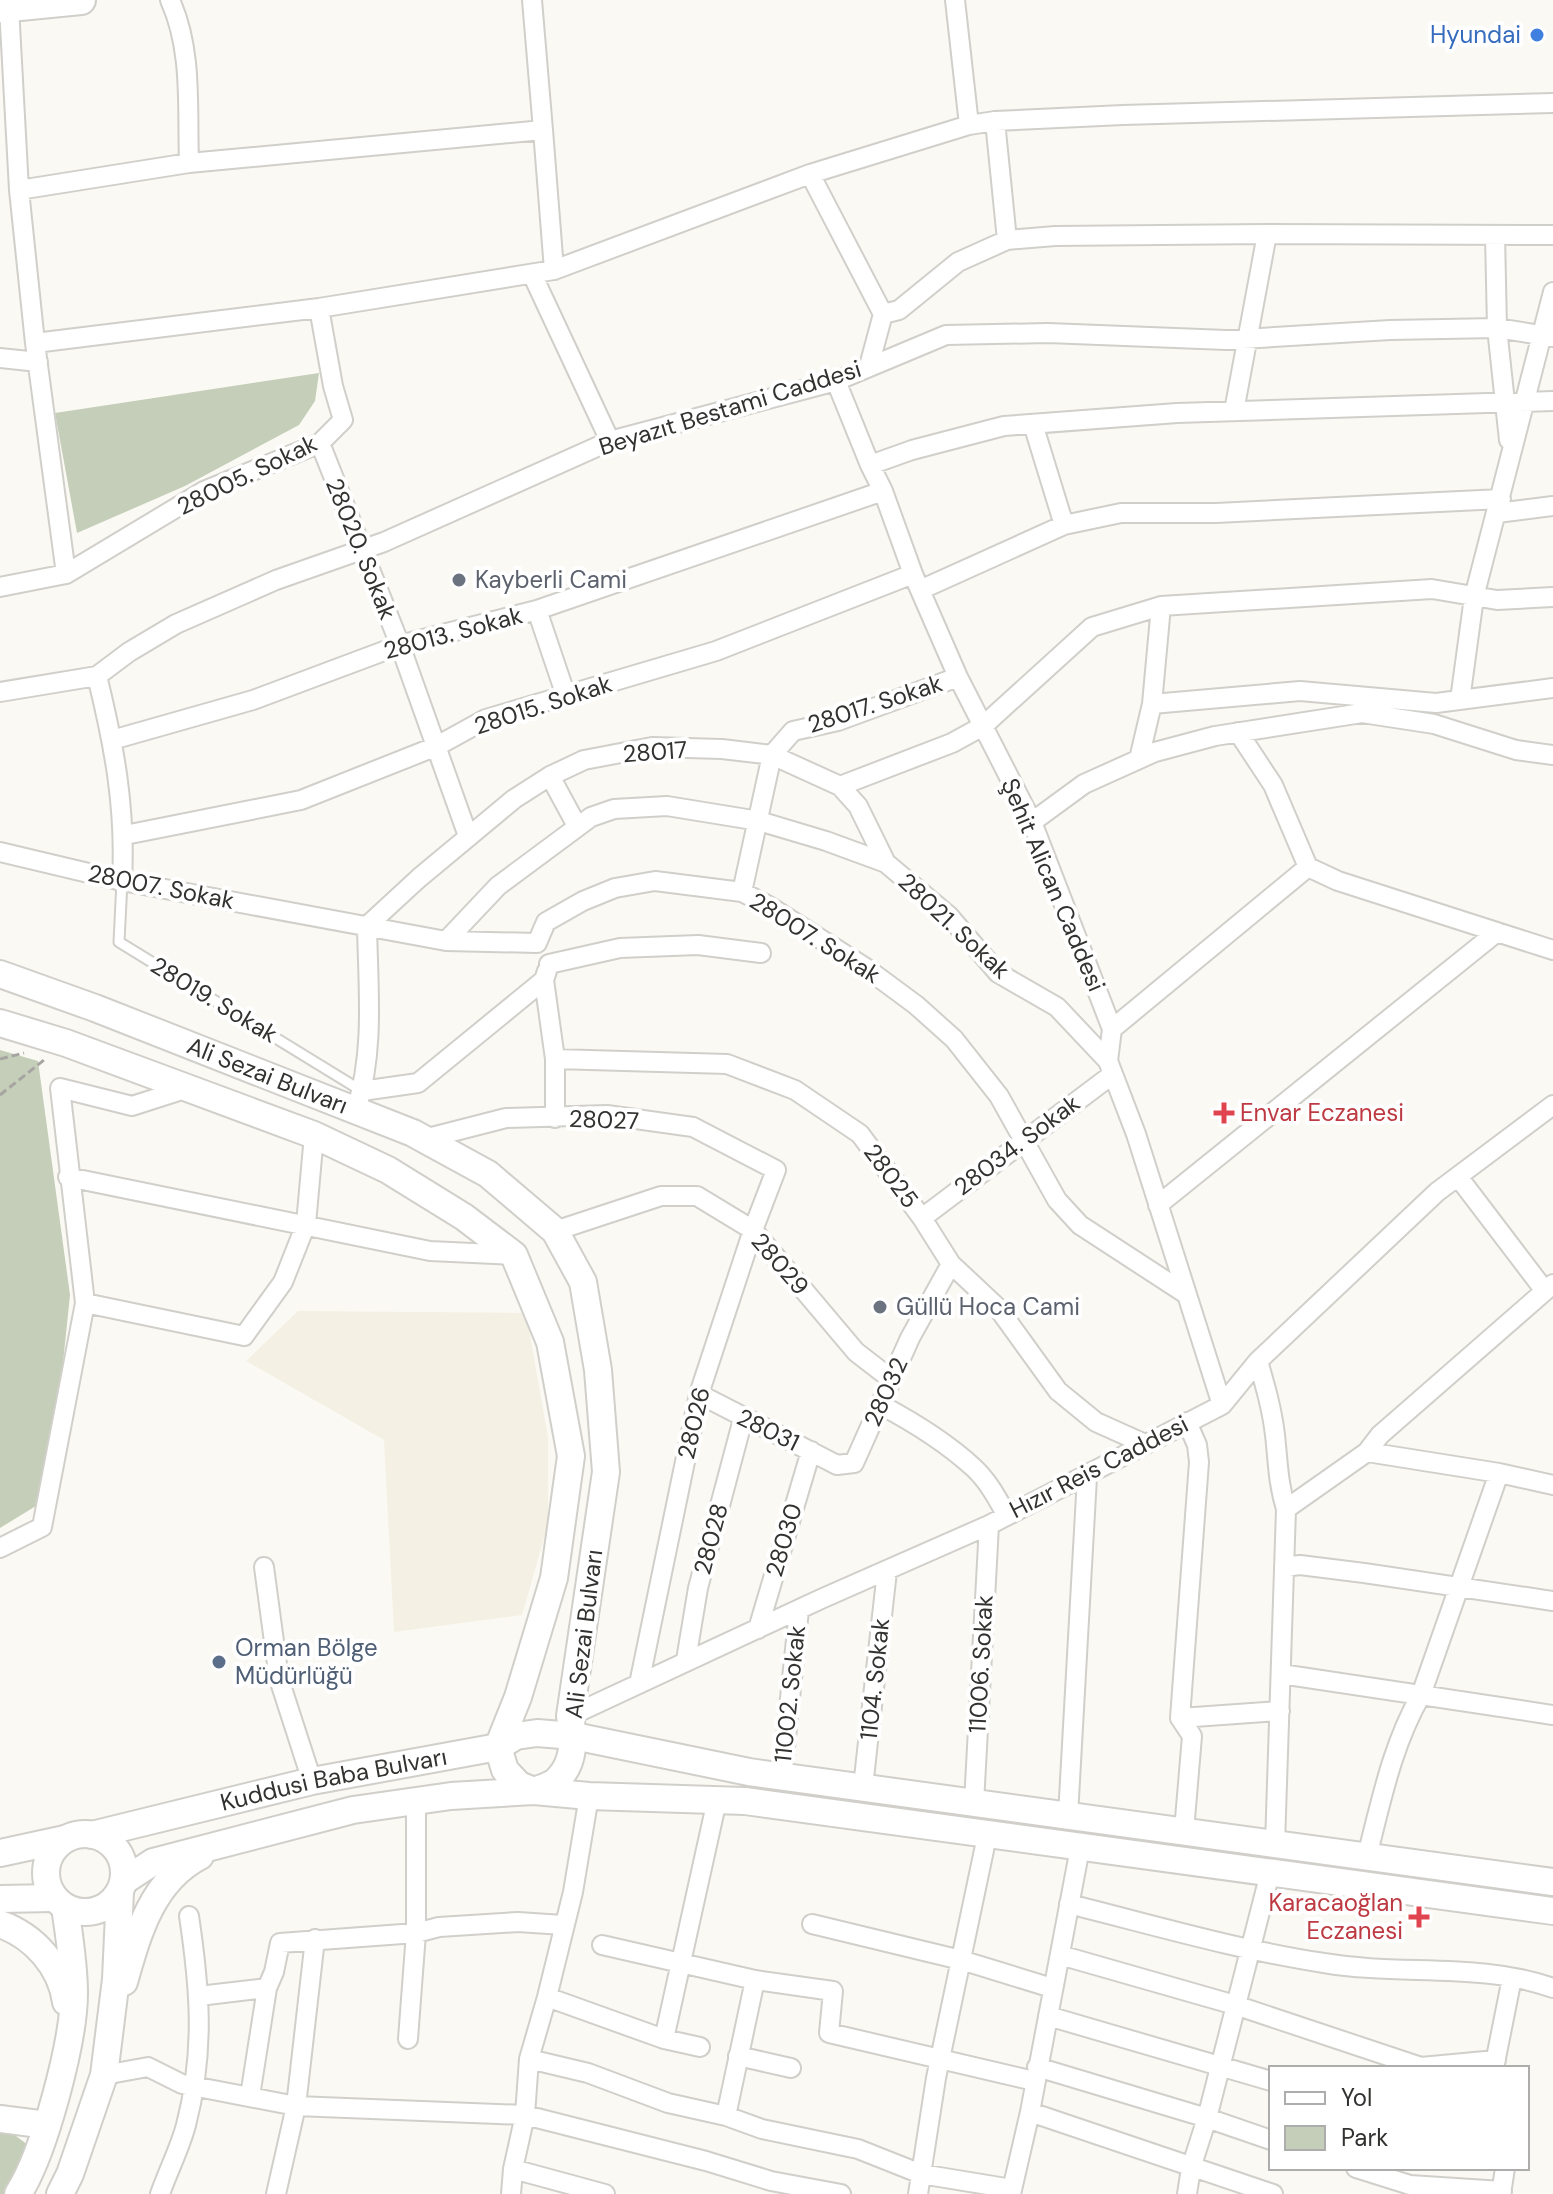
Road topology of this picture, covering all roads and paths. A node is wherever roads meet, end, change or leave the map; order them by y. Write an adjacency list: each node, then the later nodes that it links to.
1 (81, 0): 5 (main road)
2 (170, 0): 10 (street)
3 (532, 0): 9 (street)
4 (955, 0): 8 (street)
5 (5, 7): 12 (street)
6 (1553, 103): 7 (street)
7 (995, 121): 8 (street); 16 (street)
8 (969, 125): 11 (street)
9 (543, 130): 10 (street); 17 (street)
10 (189, 163): 12 (street)
11 (810, 174): 17 (street); 21 (street)
12 (19, 190): 25 (street)
13 (1267, 234): 14 (street); 16 (street); 24 (street)
14 (1495, 235): 15 (street); 22 (street)
15 (1553, 235)
16 (1007, 240): 21 (street)
17 (554, 270): 18 (street)
18 (532, 274): 20 (street); 34 (street)
19 (1553, 292): 23 (street)
20 (319, 308): 25 (street); 35 (street, 28005. Sokak)
21 (883, 314): 27 (street)
22 (1497, 328): 23 (street, Beyazıt Bestami Caddesi); 24 (street, Beyazıt Bestami Caddesi); 29 (street)
23 (1548, 337): 30 (street)
24 (1247, 339): 27 (street, Beyazıt Bestami Caddesi); 32 (street)
25 (36, 352): 26 (street); 43 (street)
26 (0, 358)
27 (869, 366): 28 (street, Beyazıt Bestami Caddesi)
28 (836, 381): 34 (street, Beyazıt Bestami Caddesi); 37 (street, Şehit Alican Caddesi)
29 (1505, 400): 30 (street); 32 (street); 36 (street)
30 (1524, 400): 31 (street); 36 (street)
31 (1553, 401)
32 (1234, 411): 33 (street)
33 (1033, 424): 37 (street); 41 (street)
34 (610, 441): 42 (street, Beyazıt Bestami Caddesi)
35 (320, 443): 42 (street, 28020. Sokak); 43 (street, 28005. Sokak)
36 (1510, 452): 39 (street)
37 (870, 465): 38 (street, Şehit Alican Caddesi)
38 (883, 491): 44 (street, Şehit Alican Caddesi); 49 (street, 28013. Sokak)
39 (1499, 506): 40 (street, 28015. Sokak); 41 (street, 28015. Sokak); 46 (street)
40 (1553, 506)
41 (1064, 525): 44 (street, 28015. Sokak)
42 (363, 549): 50 (street, 28020. Sokak); 51 (street, Beyazıt Bestami Caddesi)
43 (66, 574): 45 (street, 28005. Sokak)
44 (917, 582): 52 (street, Şehit Alican Caddesi); 55 (street, 28015. Sokak)
45 (0, 587)
46 (1474, 597): 47 (street); 48 (street); 56 (street)
47 (1553, 597)
48 (1161, 606): 58 (street); 60 (street)
49 (537, 610): 50 (street, 28013. Sokak); 55 (street)
50 (400, 645): 62 (street, 28013. Sokak); 63 (street, 28020. Sokak)
51 (97, 676): 54 (street, Beyazıt Bestami Caddesi); 62 (street)
52 (958, 677): 60 (street, Şehit Alican Caddesi); 64 (street, 28017. Sokak)
53 (1553, 688): 56 (street)
54 (0, 692)
55 (566, 696): 63 (street, 28015. Sokak)
56 (1460, 700): 57 (street)
57 (1436, 703): 58 (street); 59 (street)
58 (1152, 704): 66 (street)
59 (1434, 724): 61 (street); 65 (street)
60 (983, 726): 68 (street); 70 (street, Şehit Alican Caddesi)
61 (1238, 732): 66 (street); 76 (street)
62 (112, 740): 72 (street)
63 (437, 746): 72 (street, 28015. Sokak); 73 (street, 28020. Sokak)
64 (772, 755): 67 (street, 28017); 68 (street, 28017); 69 (street)
65 (1553, 755)
66 (1139, 759): 70 (street)
67 (550, 776): 71 (street); 73 (street, 28017)
68 (840, 786): 75 (street)
69 (759, 821): 71 (street, 28021. Sokak); 75 (street, 28021. Sokak); 78 (street)
70 (1032, 822): 88 (street, Şehit Alican Caddesi)
71 (577, 826): 81 (street, 28021. Sokak)
72 (125, 835): 77 (street)
73 (468, 836): 79 (street, 28017)
74 (0, 852): 77 (street, 28007. Sokak)
75 (886, 863): 91 (street, 28021. Sokak)
76 (1308, 867): 80 (street); 88 (street)
77 (122, 881): 79 (street, 28007. Sokak); 94 (lane, 28019. Sokak)
78 (742, 892): 82 (street, 28007. Sokak); 99 (street, 28007. Sokak)
79 (367, 926): 81 (street, 28007. Sokak); 94 (street)
80 (1497, 932): 83 (street); 103 (street)
81 (446, 941): 82 (street, 28007. Sokak)
82 (537, 943): 85 (street)
83 (1553, 950)
84 (761, 953): 85 (street)
85 (547, 972): 90 (street); 94 (street)
86 (0, 974): 94 (main road, Ali Sezai Bulvarı)
87 (0, 1023): 89 (main road, Ali Sezai Bulvarı)
88 (1112, 1029): 91 (street, Şehit Alican Caddesi)
89 (66, 1043): 92 (main road, Ali Sezai Bulvarı); 93 (path)
90 (555, 1059): 96 (street); 104 (street, 28025)
91 (1111, 1067): 99 (street, 28034. Sokak); 103 (street, Şehit Alican Caddesi)
92 (185, 1089): 97 (main road, Ali Sezai Bulvarı); 101 (street)
93 (0, 1095)
94 (359, 1100): 98 (main road, Ali Sezai Bulvarı)
95 (1553, 1105): 102 (street, Hızır Reis Caddesi)
96 (555, 1118): 98 (street, 28027); 100 (street, 28027)
97 (314, 1135): 105 (street); 108 (main road, Ali Sezai Bulvarı)
98 (424, 1139): 107 (main road, Ali Sezai Bulvarı)
99 (1023, 1140): 104 (street, 28034. Sokak); 111 (street, 28007. Sokak)
100 (776, 1170): 106 (street, 28026)
101 (68, 1177): 105 (street); 112 (street)
102 (1459, 1178): 110 (street); 113 (street, Hızır Reis Caddesi)
103 (1158, 1205): 111 (street, Şehit Alican Caddesi)
104 (922, 1218): 109 (street, 28025)
105 (306, 1224): 108 (street); 112 (street)
106 (753, 1230): 107 (street, 28029); 114 (street, 28029); 115 (street, 28026)
107 (555, 1231): 145 (main road, Ali Sezai Bulvarı)
108 (514, 1255): 146 (main road, Ali Sezai Bulvarı)
109 (951, 1264): 114 (street, 28032); 120 (street, 28025)
110 (1549, 1288): 122 (street)
111 (1186, 1294): 117 (street, Şehit Alican Caddesi)
112 (85, 1303): 130 (street)
113 (1258, 1361): 117 (street, Hızır Reis Caddesi); 127 (street)
114 (891, 1379): 116 (street, 28032)
115 (699, 1394): 118 (street, 28031); 140 (street, 28026)
116 (881, 1405): 123 (street, 28032); 128 (street)
117 (1222, 1405): 119 (street, Hızır Reis Caddesi)
118 (743, 1419): 121 (street, 28031); 138 (street, 28028)
119 (1187, 1422): 120 (street, Hızır Reis Caddesi); 144 (street)
120 (1145, 1444): 125 (street, Hızır Reis Caddesi)
121 (811, 1451): 123 (street, 28031); 137 (street, 28030)
122 (1367, 1452): 124 (street); 127 (street)
123 (837, 1465)
124 (1499, 1473): 126 (street); 134 (street)
125 (1087, 1477): 128 (street, Hızır Reis Caddesi); 155 (street)
126 (1553, 1485)
127 (1286, 1509): 132 (street)
128 (1006, 1514): 129 (street, Hızır Reis Caddesi)
129 (989, 1525): 133 (street, Hızır Reis Caddesi); 154 (street, 11006. Sokak)
130 (0, 1548)
131 (264, 1567): 148 (street)
132 (1284, 1567): 134 (street); 139 (street)
133 (887, 1571): 136 (street, Hızır Reis Caddesi); 149 (street, 1104. Sokak)
134 (1459, 1586): 135 (street); 141 (street)
135 (1553, 1601)
136 (799, 1610): 137 (street, Hızır Reis Caddesi); 147 (street, 11002. Sokak)
137 (758, 1629): 138 (street, Hızır Reis Caddesi)
138 (686, 1660): 140 (street, Hızır Reis Caddesi)
139 (1281, 1674): 141 (street); 142 (street)
140 (639, 1684): 145 (street, Hızır Reis Caddesi)
141 (1421, 1695): 143 (street); 164 (street)
142 (1280, 1711): 144 (street); 161 (street)
143 (1553, 1715)
144 (1180, 1718): 156 (street)
145 (572, 1726): 146 (main road, Kuddusi Baba Bulvarı); 147 (main road, Kuddusi Baba Bulvarı); 150 (main road, Ali Sezai Bulvarı)
146 (498, 1747): 148 (main road, Kuddusi Baba Bulvarı); 150 (main road)
147 (782, 1777): 149 (main road, Kuddusi Baba Bulvarı)
148 (312, 1781): 157 (main road, Kuddusi Baba Bulvarı)
149 (863, 1787): 154 (main road, Kuddusi Baba Bulvarı)
150 (534, 1791): 151 (main road); 153 (main road)
151 (589, 1796): 152 (main road); 175 (street)
152 (717, 1800): 158 (main road); 182 (street)
153 (416, 1801): 160 (main road); 176 (street)
154 (974, 1803): 155 (main road, Kuddusi Baba Bulvarı)
155 (1068, 1816): 156 (main road, Kuddusi Baba Bulvarı)
156 (1184, 1831): 161 (main road, Kuddusi Baba Bulvarı)
157 (92, 1835): 159 (main road); 167 (main road)
158 (987, 1836): 162 (main road); 181 (street)
159 (65, 1839): 163 (main road); 169 (main road)
160 (222, 1844): 167 (main road); 193 (main road)
161 (1275, 1844): 164 (main road, Kuddusi Baba Bulvarı)
162 (1080, 1848): 165 (main road); 170 (street)
163 (0, 1853)
164 (1367, 1856): 166 (main road, Kuddusi Baba Bulvarı)
165 (1270, 1873): 171 (main road); 179 (street)
166 (1553, 1882)
167 (122, 1886): 169 (main road); 193 (main road)
168 (0, 1899): 169 (main road)
169 (60, 1902): 192 (main road)
170 (1069, 1904): 179 (street); 180 (street)
171 (1553, 1911)
172 (189, 1916): 188 (street)
173 (0, 1924): 192 (main road)
174 (812, 1924): 181 (street)
175 (563, 1925): 176 (street); 189 (street)
176 (416, 1933): 177 (street); 194 (street)
177 (315, 1939): 185 (street); 210 (street)
178 (602, 1945): 182 (street)
179 (1250, 1948): 183 (street); 190 (street)
180 (1060, 1955): 186 (street); 190 (street)
181 (961, 1960): 186 (street); 198 (street)
182 (681, 1961): 184 (street); 195 (street)
183 (1512, 1978): 187 (street); 200 (street)
184 (755, 1980): 197 (street); 198 (street)
185 (267, 1988): 188 (street); 209 (street)
186 (1052, 1988): 191 (street)
187 (1553, 1988)
188 (199, 1996): 208 (street)
189 (547, 1997): 195 (street); 199 (street)
190 (1235, 2005): 201 (street); 203 (street)
191 (1048, 2016): 203 (street); 205 (street)
192 (69, 2027): 216 (main road)
193 (110, 2028): 206 (main road)
194 (408, 2039)
195 (664, 2039): 196 (street)
196 (700, 2047)
197 (738, 2056): 204 (street); 213 (street)
198 (941, 2058): 205 (street); 222 (street)
199 (529, 2059): 212 (street); 213 (street)
200 (1495, 2064): 202 (street)
201 (1418, 2066)
202 (1446, 2066)
203 (1219, 2067): 207 (street); 214 (street)
204 (791, 2068)
205 (1036, 2074): 211 (street); 214 (street)
206 (104, 2075): 208 (street); 226 (main road)
207 (1269, 2080)
208 (194, 2086): 209 (street); 227 (street)
209 (250, 2096): 210 (street)
210 (296, 2106): 212 (street); 228 (street)
211 (1030, 2112): 218 (street); 223 (street)
212 (525, 2115): 219 (street); 231 (street)
213 (726, 2116): 222 (street)
214 (1207, 2118): 217 (street); 218 (street)
215 (0, 2119): 216 (main road)
216 (47, 2125): 225 (main road)
217 (1269, 2139)
218 (1191, 2168): 233 (street); 234 (street)
219 (513, 2169): 229 (street); 230 (street)
220 (1362, 2170): 224 (street)
221 (1505, 2170): 224 (street)
222 (921, 2174): 223 (street); 232 (street)
223 (1011, 2191)
224 (1501, 2192)
225 (18, 2194)
226 (60, 2194)
227 (160, 2194)
228 (276, 2194)
229 (511, 2194)
230 (605, 2194)
231 (841, 2194)
232 (918, 2194)
233 (1187, 2194)
234 (1273, 2194)

